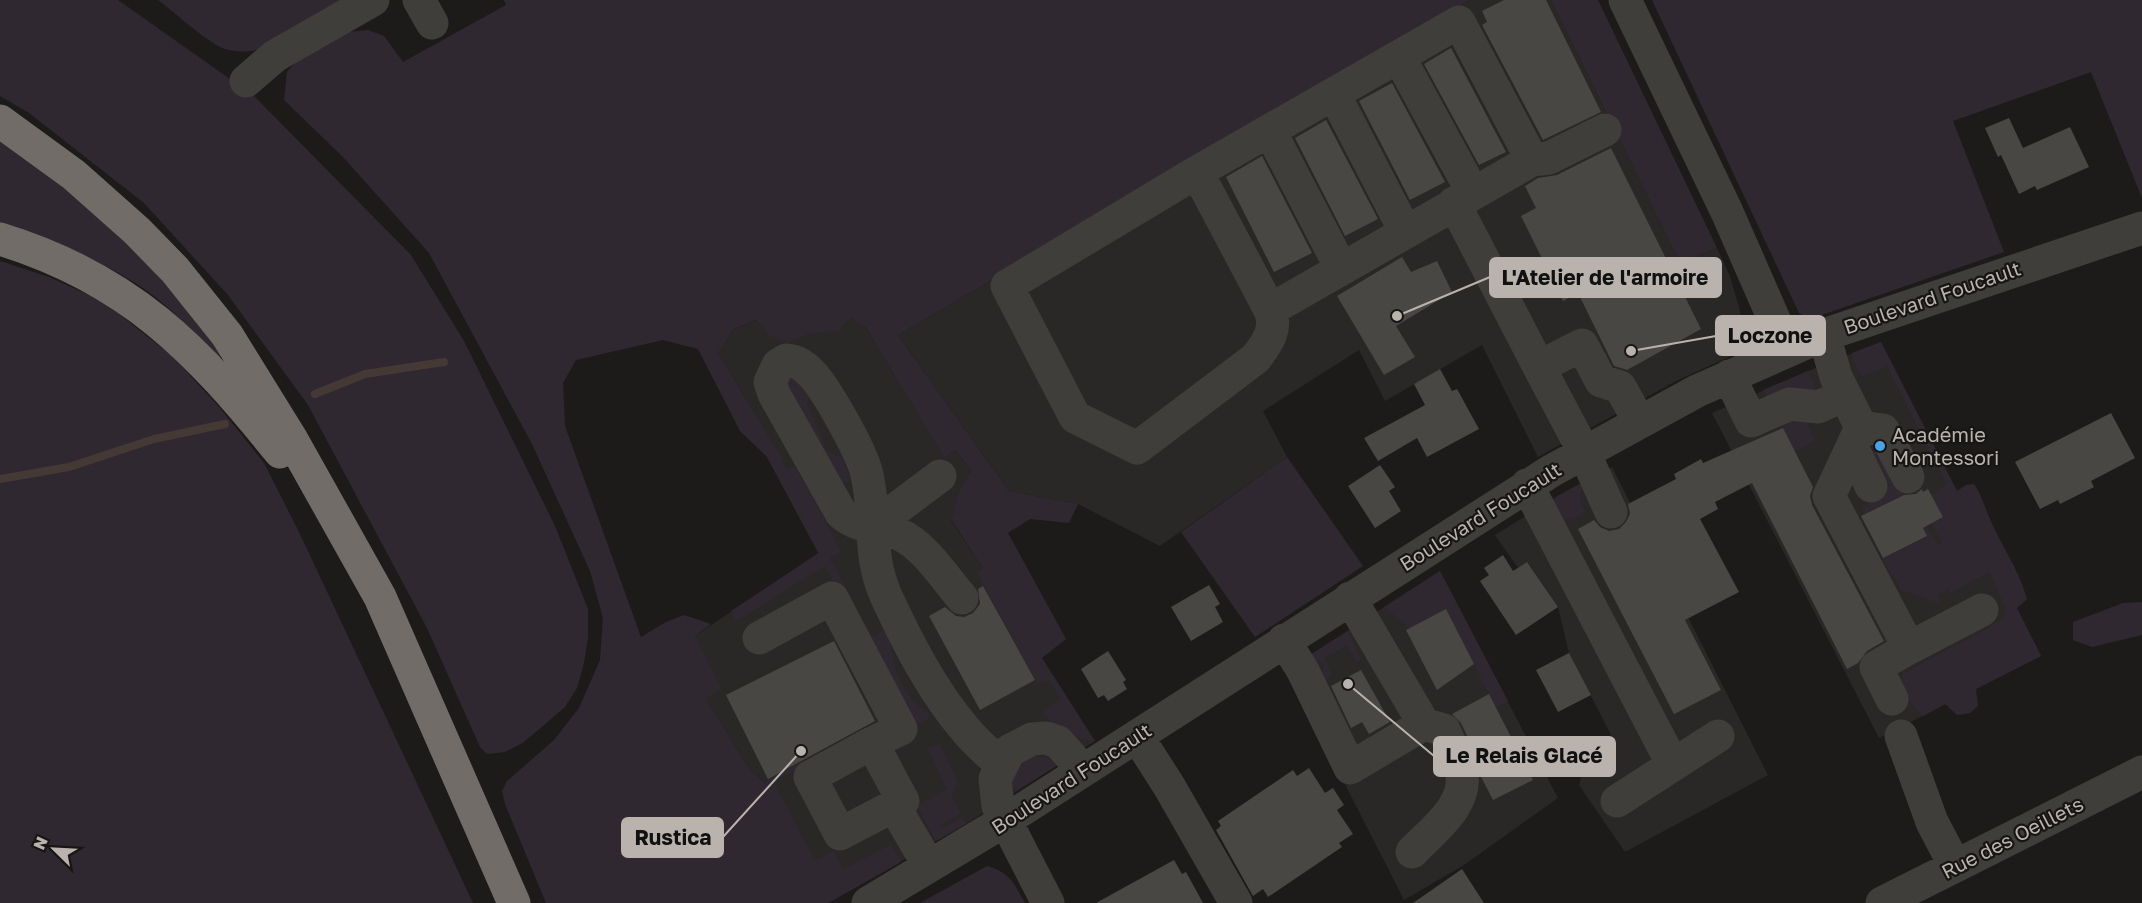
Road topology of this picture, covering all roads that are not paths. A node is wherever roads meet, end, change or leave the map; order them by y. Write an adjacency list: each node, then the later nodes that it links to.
1 (373, 0): 4 (street)
2 (1625, 0): 18 (street)
3 (1399, 57): 5 (street); 9 (street); 11 (street)
4 (246, 81)
5 (1334, 94): 7 (street); 13 (street)
6 (0, 121): 31 (highway)
7 (1270, 130): 10 (street); 15 (street)
8 (1605, 130): 9 (street)
9 (1532, 160): 11 (street)
10 (1197, 172): 16 (street); 16 (street)
11 (1464, 198): 13 (street); 19 (street)
12 (2142, 228): 17 (street, Boulevard Foucault)
13 (1405, 231): 15 (street)
14 (0, 239): 31 (highway)
15 (1341, 268): 16 (street)
16 (1270, 310)
17 (1824, 335): 18 (street, Boulevard Foucault); 21 (street)
18 (1787, 349): 20 (street, Boulevard Foucault)
19 (1539, 367): 22 (street); 23 (street)
20 (1729, 376): 21 (street); 22 (street, Boulevard Foucault)
21 (1845, 395): 24 (street)
22 (1639, 421): 23 (street, Boulevard Foucault)
23 (1584, 452): 27 (street, Boulevard Foucault); 29 (street)
24 (1840, 457): 26 (street); 28 (street); 37 (street)
25 (940, 476): 30 (street)
26 (1908, 477)
27 (1527, 485): 33 (street, Boulevard Foucault); 45 (street)
28 (1871, 486)
29 (1611, 512)
30 (872, 527): 32 (street); 44 (street)
31 (343, 531): 54 (highway)
32 (962, 598)
33 (1350, 598): 36 (street, Boulevard Foucault); 39 (street)
34 (1982, 610): 37 (street)
35 (759, 638): 43 (street)
36 (1284, 640): 39 (street); 40 (street, Boulevard Foucault)
37 (1909, 648): 38 (street)
38 (1892, 699)
39 (1424, 724): 51 (street)
40 (1137, 736): 46 (street, Boulevard Foucault); 57 (street)
41 (1718, 736): 45 (street)
42 (1901, 736): 53 (street)
43 (867, 739): 49 (street); 49 (street)
44 (1000, 764): 46 (street); 50 (street)
45 (1673, 765): 48 (street)
46 (1083, 770): 50 (street, Boulevard Foucault)
47 (2142, 772): 53 (street, Rue des Oeillets)
48 (1617, 801)
49 (894, 806): 52 (street)
50 (1006, 820): 52 (street, Boulevard Foucault); 56 (street)
51 (1412, 852)
52 (930, 866): 55 (street, Boulevard Foucault)
53 (1955, 866): 58 (street, Rue des Oeillets)
54 (514, 903)
55 (868, 903)
56 (1048, 903)
57 (1236, 903)
58 (1882, 903)

